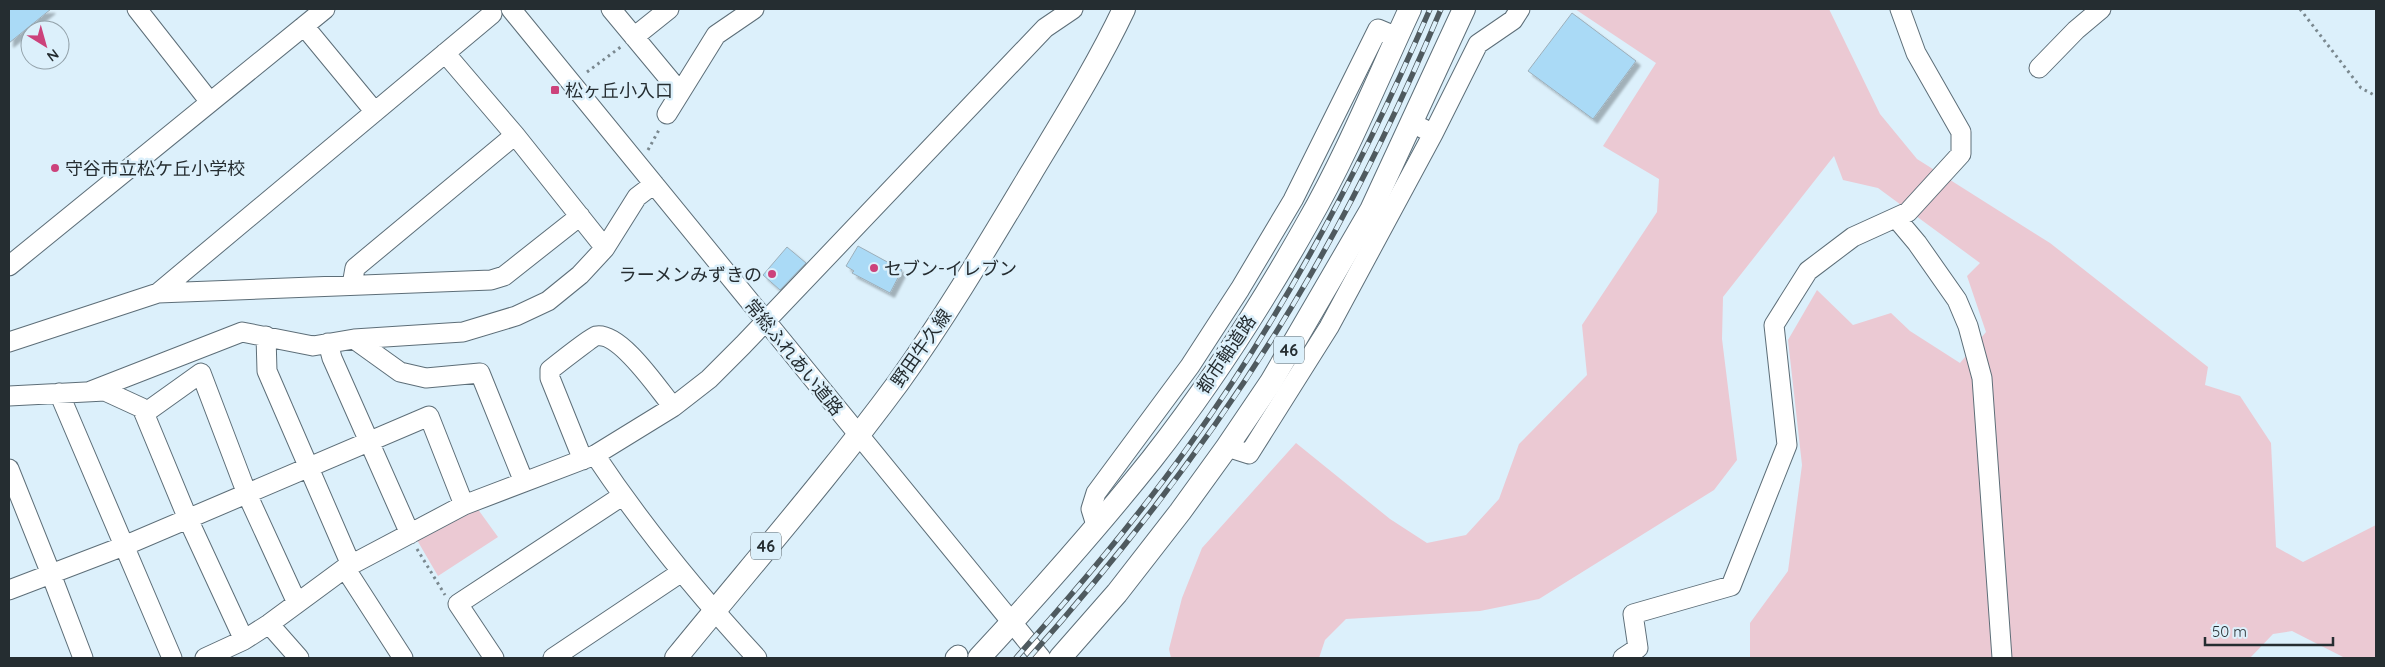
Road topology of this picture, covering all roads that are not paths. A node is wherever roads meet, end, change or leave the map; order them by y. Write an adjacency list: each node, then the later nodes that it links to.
1 (324, 9): 15 (street)
2 (511, 9): 26 (street, 常総ふれあい道路)
3 (611, 9): 16 (street)
4 (669, 9): 16 (street)
5 (754, 9): 19 (street)
6 (1073, 9): 33 (street)
7 (1124, 9): 43 (main road, 野田牛久線 / 46)
8 (1410, 9): 62 (main road, 都市軸道路)
9 (1464, 9): 23 (main road, 46)
10 (1520, 9): 24 (street)
11 (1900, 9): 28 (street)
12 (2101, 9): 18 (street)
13 (140, 10): 20 (street)
14 (492, 14): 17 (street)
15 (304, 26): 20 (street); 21 (street)
16 (634, 37): 19 (street)
17 (445, 53): 21 (street); 25 (street)
18 (2039, 68)
19 (680, 92): 22 (street)
20 (210, 102): 30 (street)
21 (375, 112): 32 (street)
22 (667, 114)
23 (1411, 122): 24 (street); 45 (main road, 46)
24 (1433, 134): 45 (street)
25 (515, 135): 27 (street); 31 (street)
26 (654, 184): 29 (street); 33 (street, 常総ふれあい道路)
27 (580, 216): 29 (street); 31 (street)
28 (1896, 218): 77 (street); 78 (street)
29 (605, 248): 35 (street)
30 (9, 266)
31 (352, 285): 32 (street)
32 (158, 293): 36 (street)
33 (765, 321): 41 (street); 43 (street, 常総ふれあい道路)
34 (266, 336): 37 (street); 38 (street); 47 (street)
35 (354, 339): 37 (street); 49 (street)
36 (9, 342)
37 (328, 344): 44 (street)
38 (88, 392): 39 (street); 42 (street)
39 (59, 394): 40 (street); 55 (street)
40 (9, 396)
41 (673, 407): 46 (street); 46 (street)
42 (144, 413): 50 (street); 53 (street)
43 (857, 435): 61 (main road, 野田牛久線 / 46); 62 (street, 常総ふれあい道路)
44 (369, 442): 47 (street); 52 (street); 54 (street)
45 (1227, 447): 76 (main road, 46)
46 (589, 458): 49 (street); 51 (street)
47 (309, 467): 50 (street); 56 (street)
48 (9, 469): 58 (street)
49 (524, 482): 52 (street)
50 (247, 494): 53 (street); 60 (street)
51 (622, 496): 57 (street); 71 (street)
52 (464, 505): 54 (street)
53 (188, 519): 55 (street); 64 (street)
54 (410, 534): 56 (street)
55 (124, 546): 58 (street); 67 (street)
56 (348, 567): 60 (street); 70 (street)
57 (680, 573): 61 (street); 72 (street)
58 (52, 574): 59 (street); 66 (street)
59 (9, 590)
60 (297, 603): 63 (street)
61 (714, 611): 73 (main road, 野田牛久線 / 46); 74 (street)
62 (1012, 623): 65 (main road, 都市軸道路); 75 (street, 常総ふれあい道路)
63 (269, 624): 64 (street); 69 (street)
64 (244, 640): 68 (street)
65 (964, 657)
66 (83, 658)
67 (172, 658)
68 (205, 658)
69 (299, 658)
70 (403, 658)
71 (494, 658)
72 (552, 658)
73 (676, 658)
74 (757, 658)
75 (1040, 658)
76 (1060, 658)
77 (1623, 658)
78 (2002, 658)

